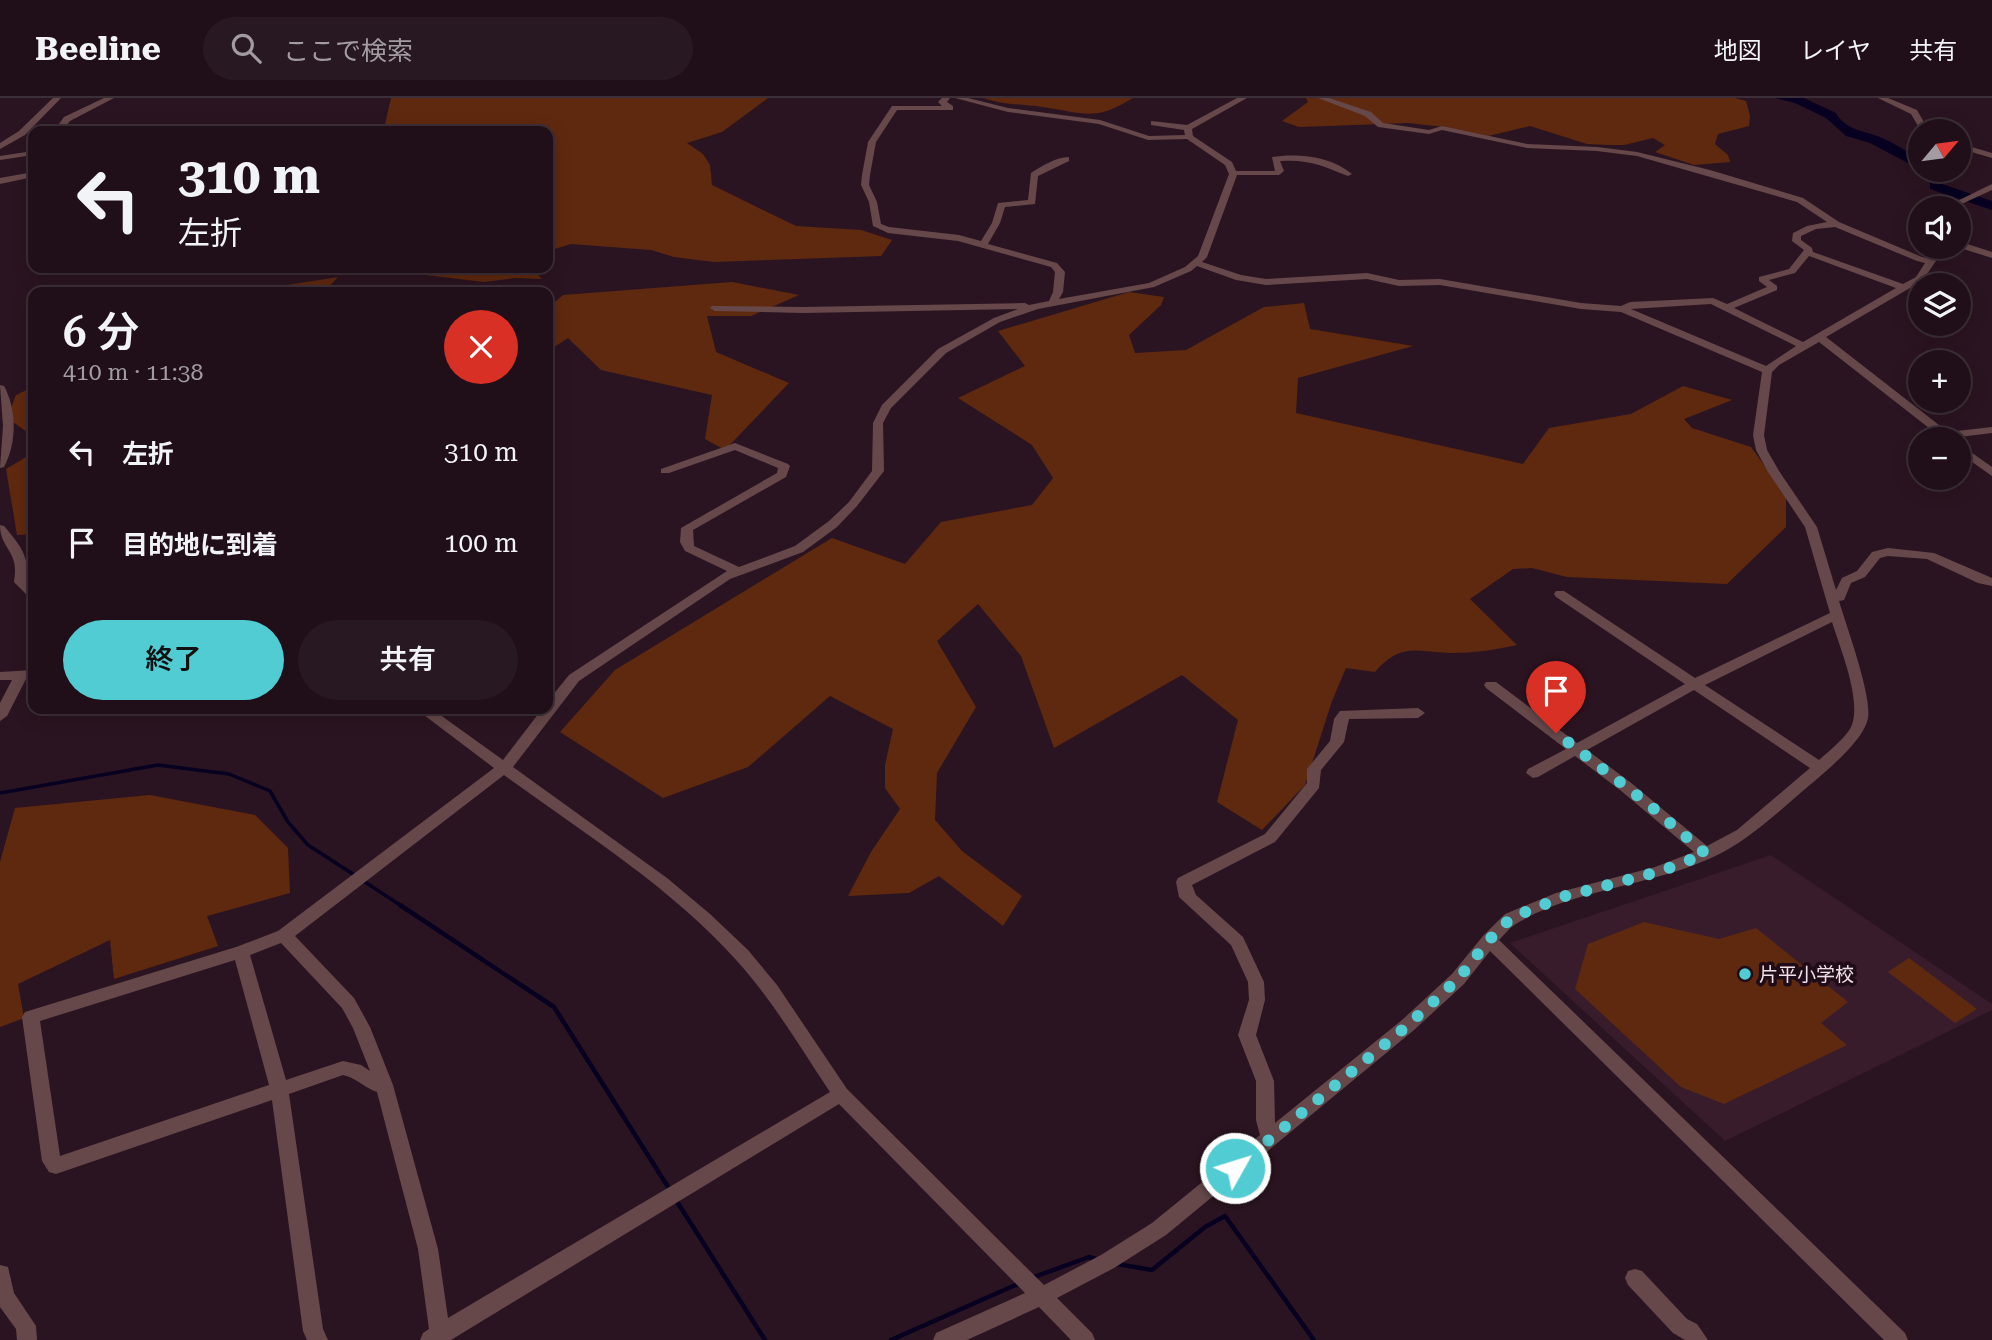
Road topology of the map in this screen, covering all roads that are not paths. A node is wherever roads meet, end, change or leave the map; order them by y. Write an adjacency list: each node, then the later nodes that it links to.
1 (57, 98): 10 (street)
2 (110, 98): 11 (street)
3 (946, 98): 30 (street)
4 (960, 98): 14 (street)
5 (1242, 98): 14 (street)
6 (1322, 98): 29 (street)
7 (1882, 98): 8 (street)
8 (1918, 119)
9 (1154, 123): 14 (street)
10 (29, 126)
11 (62, 126)
12 (28, 127): 15 (street)
13 (28, 132): 15 (street)
14 (1188, 132): 23 (street)
15 (22, 133): 16 (street); 17 (street)
16 (0, 134)
17 (0, 147)
18 (1971, 149): 20 (street)
19 (28, 154): 21 (street)
20 (1992, 156)
21 (0, 158)
22 (1066, 159): 30 (street)
23 (1233, 173): 24 (street); 36 (street)
24 (1348, 174)
25 (28, 176): 26 (street)
26 (0, 181)
27 (1992, 187): 28 (street)
28 (1971, 197)
29 (1836, 224): 32 (street); 33 (street)
30 (983, 245): 38 (street)
31 (1971, 248): 34 (street)
32 (1808, 253): 37 (street); 41 (street)
33 (1908, 254)
34 (1992, 255)
35 (1930, 259): 37 (street)
36 (1196, 263): 38 (street); 42 (street)
37 (1905, 288): 43 (street)
38 (1053, 302): 39 (street)
39 (1035, 306): 40 (street); 55 (street)
40 (715, 308)
41 (1726, 308): 42 (street); 44 (street)
42 (1623, 309): 45 (street)
43 (1819, 337): 44 (street); 47 (street)
44 (1803, 346): 45 (street)
45 (1766, 370): 59 (street)
46 (0, 388): 51 (street)
47 (1934, 427)
48 (1992, 430): 49 (street)
49 (1971, 434)
50 (1971, 456): 53 (street)
51 (0, 465)
52 (665, 471): 55 (street)
53 (1992, 473)
54 (0, 529): 57 (street)
55 (737, 571): 64 (street)
56 (1992, 582): 59 (street)
57 (28, 589)
58 (1560, 594): 62 (street)
59 (1835, 607): 62 (street); 71 (street)
60 (27, 675): 61 (street); 68 (street)
61 (0, 676)
62 (1695, 684): 69 (street); 71 (street)
63 (1491, 685): 69 (street)
64 (553, 704)
65 (1418, 713): 80 (street)
66 (430, 714): 70 (street)
67 (546, 714): 70 (street)
68 (0, 716)
69 (1578, 749): 72 (street); 73 (street)
70 (505, 767): 74 (street); 79 (street)
71 (1819, 768): 73 (street)
72 (1533, 773)
73 (1706, 854): 75 (street)
74 (284, 935): 76 (street); 77 (street)
75 (1489, 940): 80 (street); 90 (street)
76 (241, 952): 78 (street); 78 (street)
77 (384, 1085): 78 (street); 84 (street)
78 (279, 1088): 86 (street)
79 (841, 1094): 83 (street); 84 (street)
80 (1270, 1140): 83 (street)
81 (1, 1275): 85 (street)
82 (1635, 1278): 89 (street)
83 (1042, 1297): 87 (street); 88 (street)
84 (437, 1338)
85 (27, 1340)
86 (318, 1340)
87 (943, 1340)
88 (1085, 1340)
89 (1698, 1340)
90 (1898, 1340)

